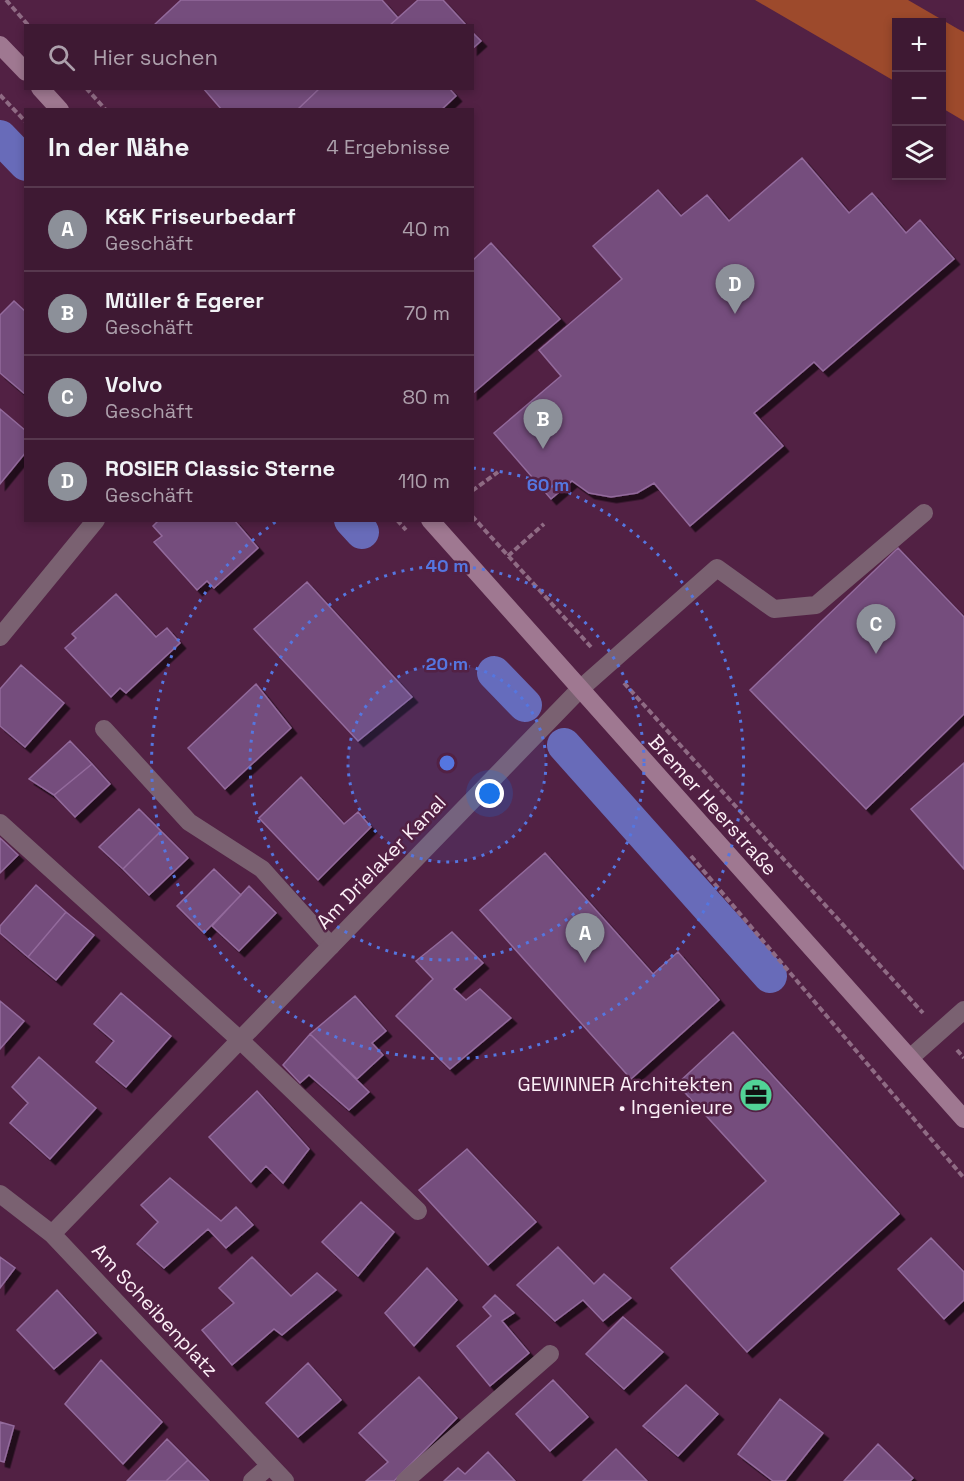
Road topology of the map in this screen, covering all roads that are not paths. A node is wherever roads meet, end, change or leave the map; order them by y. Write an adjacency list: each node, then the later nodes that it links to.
1 (0, 45): 2 (street)
2 (24, 70)
3 (42, 90): 4 (street)
4 (58, 108)
5 (924, 513): 9 (street, Am Drielaker Kanal)
6 (94, 522): 8 (street)
7 (432, 522): 9 (street, Bremer Heerstraße)
8 (0, 637)
9 (579, 690): 12 (street, Am Drielaker Kanal); 15 (street, Bremer Heerstraße)
10 (104, 729): 12 (street)
11 (0, 823): 14 (street)
12 (331, 946): 14 (street, Am Drielaker Kanal)
13 (964, 1010): 15 (street)
14 (240, 1040): 18 (street); 19 (street, Am Drielaker Kanal)
15 (910, 1058): 16 (street, Bremer Heerstraße)
16 (964, 1119)
17 (0, 1194): 19 (street, Am Scheibenplatz)
18 (418, 1211)
19 (52, 1234): 21 (street, Am Scheibenplatz)
20 (550, 1354): 24 (street)
21 (269, 1466): 22 (street); 23 (street, Am Scheibenplatz)
22 (252, 1481)
23 (285, 1481)
24 (405, 1481)

